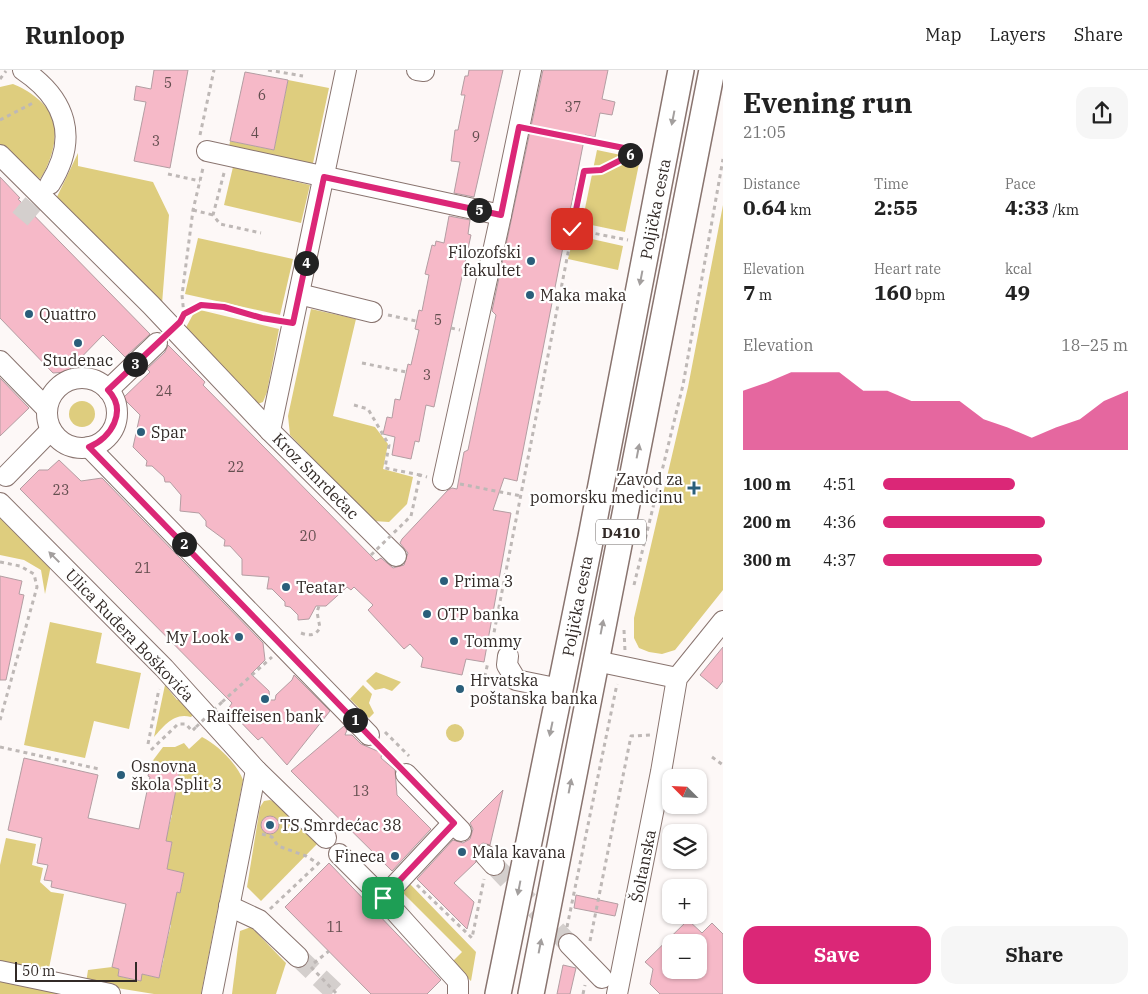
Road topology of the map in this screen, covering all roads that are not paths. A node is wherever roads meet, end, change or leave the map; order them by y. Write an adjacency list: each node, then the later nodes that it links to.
1 (23, 70): 9 (street)
2 (346, 70): 8 (street, Kroz Smrdečac)
3 (531, 70): 10 (street)
4 (680, 70): 28 (main road, Poljička cesta / D410, one-way to 28)
5 (712, 70): 26 (main road, Poljička cesta / D410, one-way to 5)
6 (203, 145): 8 (street)
7 (0, 154): 18 (street)
8 (324, 177): 10 (street); 11 (street, Kroz Smrdečac)
9 (50, 184)
10 (501, 215): 21 (street)
11 (299, 294): 12 (street); 18 (street, Kroz Smrdečac)
12 (372, 312)
13 (157, 343): 15 (street)
14 (0, 361): 16 (street)
15 (108, 390): 16 (street); 19 (street)
16 (47, 409): 17 (street)
17 (51, 430): 19 (street); 20 (street)
18 (270, 431): 23 (street, Kroz Smrdečac)
19 (89, 447): 29 (street)
20 (6, 476)
21 (443, 480)
22 (0, 503): 30 (street, Ulica Ruđera Boškovića, one-way to 22)
23 (396, 556)
24 (723, 621): 27 (street, Šoltanska)
25 (499, 654): 28 (street)
26 (596, 661): 27 (street); 44 (main road, Poljička cesta / D410, one-way to 26)
27 (677, 678): 45 (street, Šoltanska)
28 (560, 689): 43 (main road, Poljička cesta / D410, one-way to 43)
29 (369, 735)
30 (256, 770): 32 (street, Ulica Ruđera Boškovića); 35 (street)
31 (406, 774): 34 (street)
32 (326, 838)
33 (339, 854): 34 (street)
34 (383, 898): 42 (street)
35 (229, 906): 37 (street); 41 (street)
36 (567, 940): 39 (street)
37 (298, 957)
38 (0, 971): 40 (street)
39 (602, 978)
40 (110, 994)
41 (212, 994)
42 (458, 994)
43 (498, 994)
44 (531, 994)
45 (617, 994)

